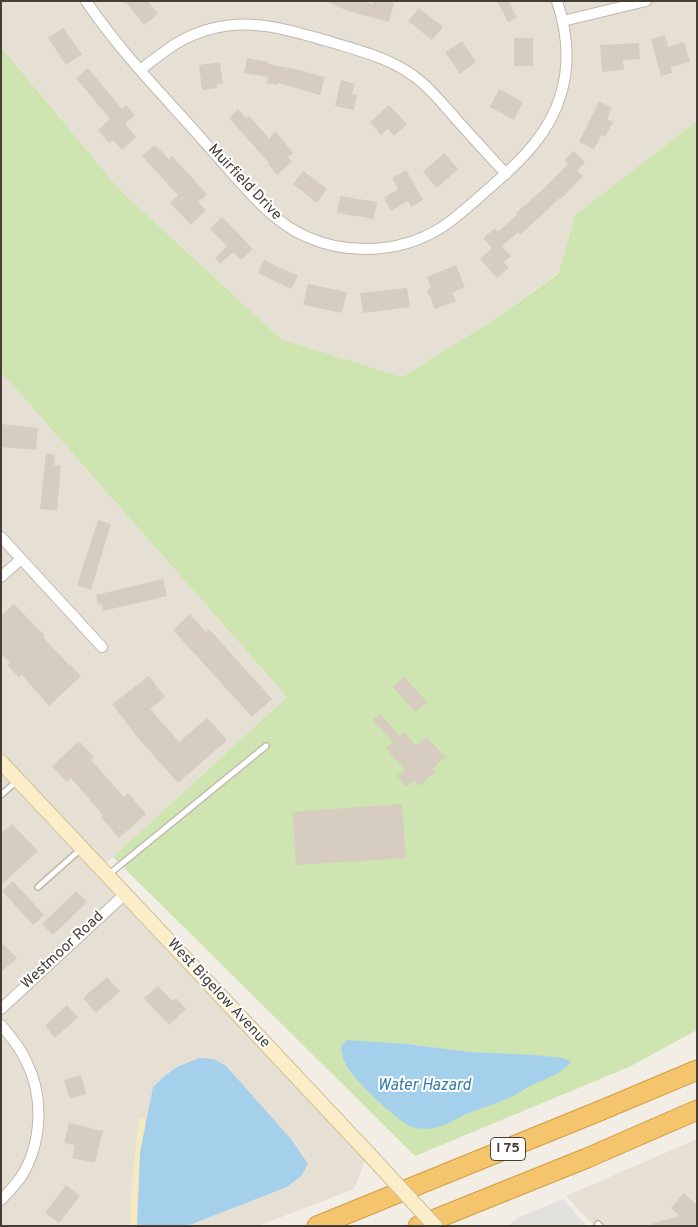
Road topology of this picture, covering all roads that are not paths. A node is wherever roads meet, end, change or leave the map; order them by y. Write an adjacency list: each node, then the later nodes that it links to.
1 (86, 1): 5 (street, Muirfield Drive)
2 (557, 1): 4 (street, Muirfield Drive)
3 (646, 1): 4 (street)
4 (563, 21): 6 (street, Muirfield Drive)
5 (140, 70): 6 (street); 6 (street, Muirfield Drive)
6 (506, 174)
7 (1, 536): 8 (street)
8 (21, 559): 9 (street); 10 (street)
9 (1, 577)
10 (102, 647)
11 (266, 746): 16 (lane)
12 (1, 762): 13 (street, West Bigelow Avenue)
13 (18, 780): 14 (lane); 15 (street, West Bigelow Avenue)
14 (1, 795)
15 (82, 848): 16 (street, West Bigelow Avenue); 17 (lane)
16 (108, 875): 18 (street, West Bigelow Avenue)
17 (38, 886)
18 (125, 894): 19 (street, Westmoor Road); 26 (street, West Bigelow Avenue, bridge)
19 (1, 1009)
20 (1, 1025): 23 (street)
21 (697, 1070): 24 (highway, I 75)
22 (697, 1110): 25 (highway, I 75)
23 (1, 1200)
24 (317, 1226)
25 (418, 1226)
26 (435, 1226)

